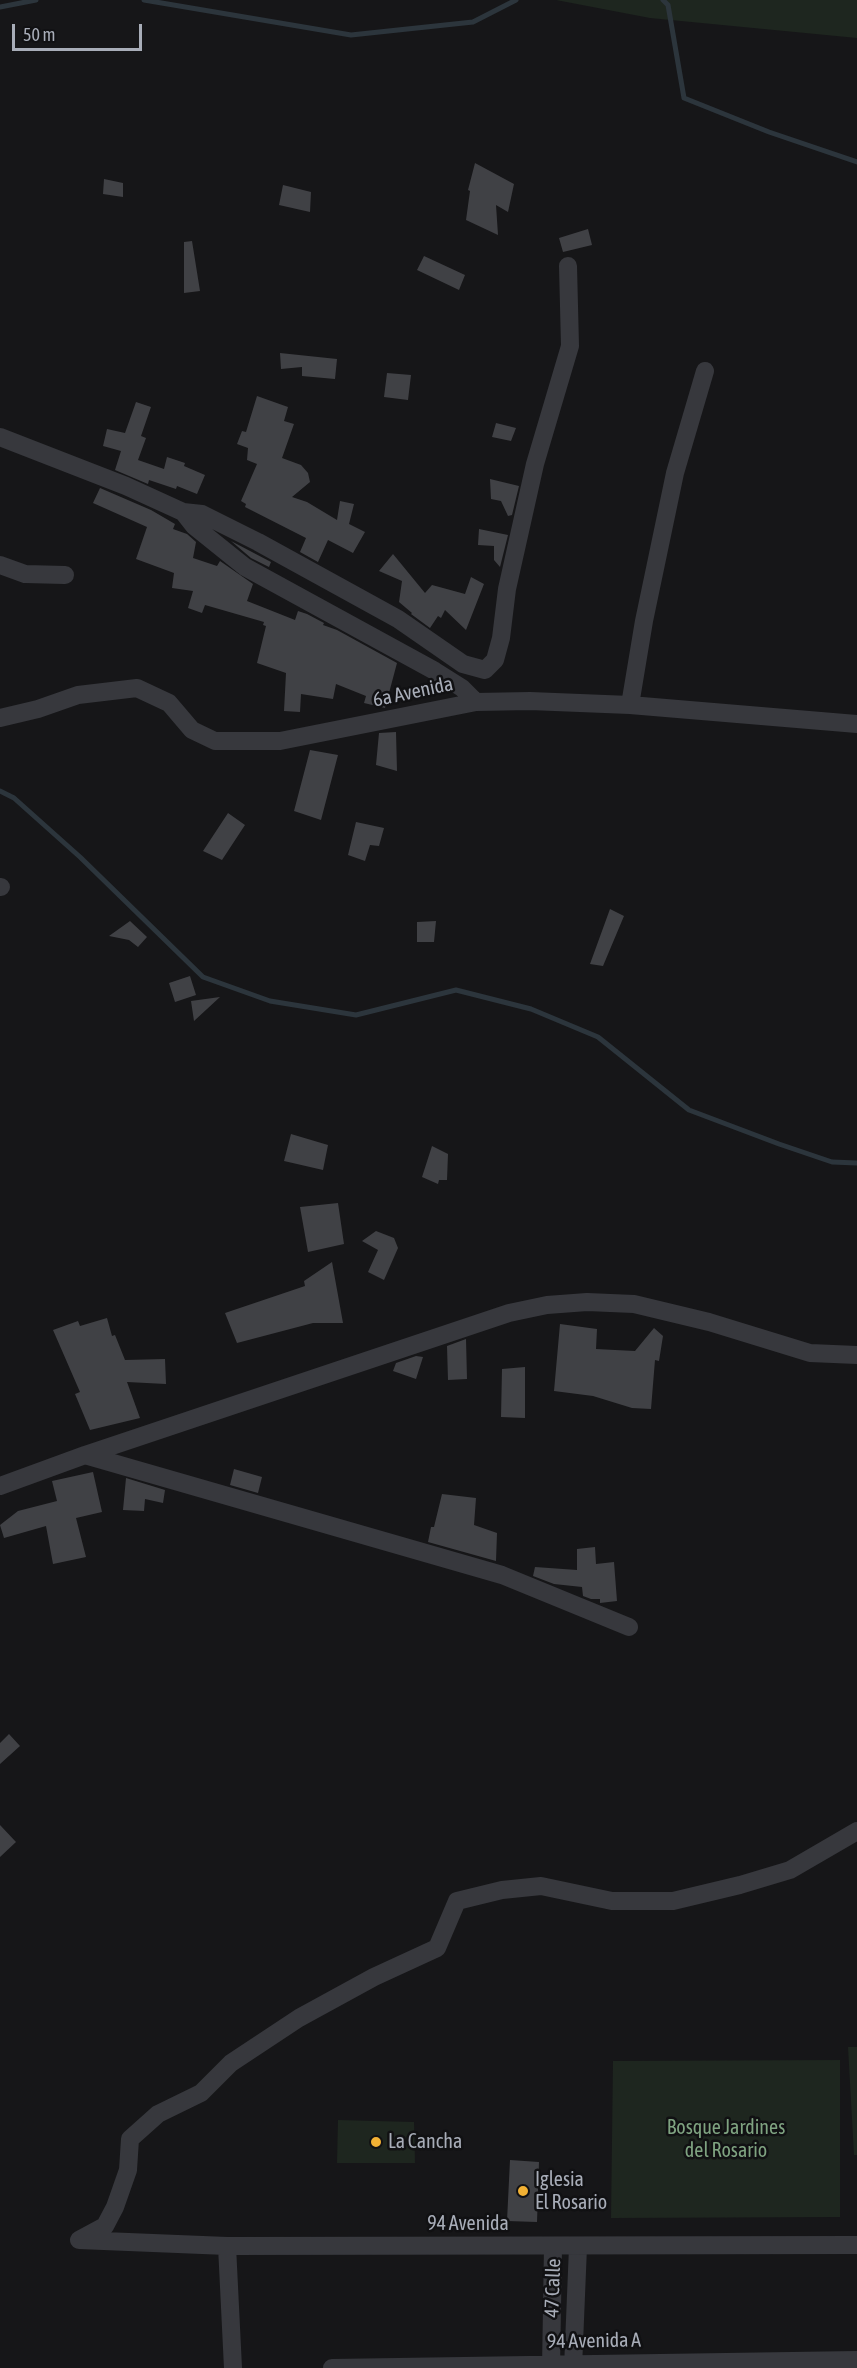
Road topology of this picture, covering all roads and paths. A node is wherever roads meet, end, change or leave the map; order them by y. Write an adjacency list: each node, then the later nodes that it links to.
1 (568, 266): 7 (street)
2 (705, 371): 10 (street)
3 (0, 437): 4 (street)
4 (183, 512): 7 (street); 8 (street)
5 (0, 565): 6 (street)
6 (65, 574)
7 (463, 664): 8 (street)
8 (462, 688): 9 (street)
9 (476, 702): 10 (street, 6a Avenida); 11 (street, 6a Avenida)
10 (630, 705): 12 (street, 6a Avenida)
11 (0, 718)
12 (857, 724)
13 (857, 1355): 14 (street)
14 (85, 1455): 15 (street); 16 (street)
15 (0, 1486)
16 (629, 1627)
17 (857, 1831): 19 (street, 94 Avenida)
18 (857, 2245): 21 (street, 94 Avenida)
19 (227, 2246): 20 (street, 94 Avenida); 25 (street)
20 (552, 2247): 21 (street, 94 Avenida); 23 (street, 47 Calle)
21 (578, 2247): 24 (street, 47 Calle)
22 (857, 2360): 24 (street, 94 Avenida A)
23 (551, 2366): 24 (street, 94 Avenida A); 26 (street, 94 Avenida A)
24 (573, 2366)
25 (233, 2368)
26 (332, 2368)

